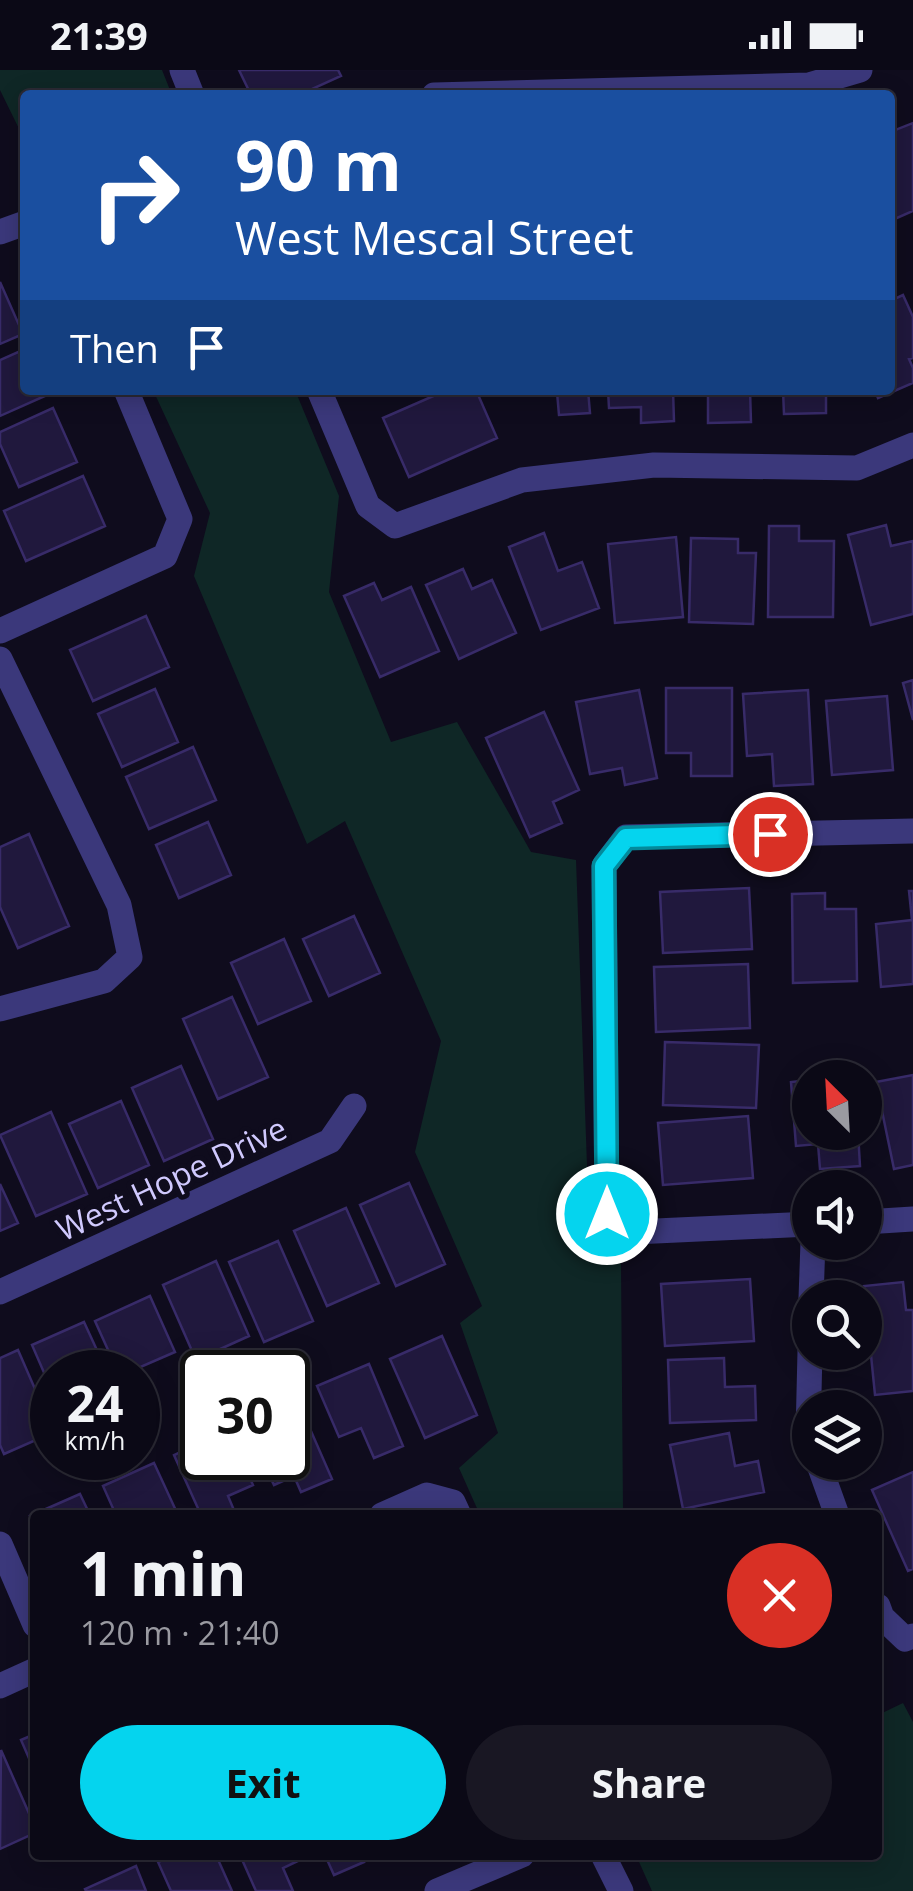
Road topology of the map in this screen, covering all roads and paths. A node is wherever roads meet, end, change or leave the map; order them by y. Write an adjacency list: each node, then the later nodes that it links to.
1 (860, 70): 2 (street)
2 (622, 90)
3 (128, 395): 6 (street)
4 (321, 395): 5 (street)
5 (913, 446)
6 (0, 631)
7 (0, 659): 9 (street)
8 (913, 830): 13 (street)
9 (0, 1008)
10 (354, 1106): 14 (street, West Hope Drive)
11 (913, 1219): 12 (street)
12 (882, 1221)
13 (792, 1225)
14 (0, 1292)
15 (824, 1480): 18 (street)
16 (393, 1510): 17 (street)
17 (457, 1510)
18 (835, 1510)
19 (0, 1544): 20 (street)
20 (30, 1613)
21 (882, 1617): 22 (street)
22 (909, 1638)
23 (30, 1672): 24 (street)
24 (0, 1686)
25 (510, 1860): 27 (street)
26 (605, 1860): 28 (street)
27 (437, 1891)
28 (621, 1891)

